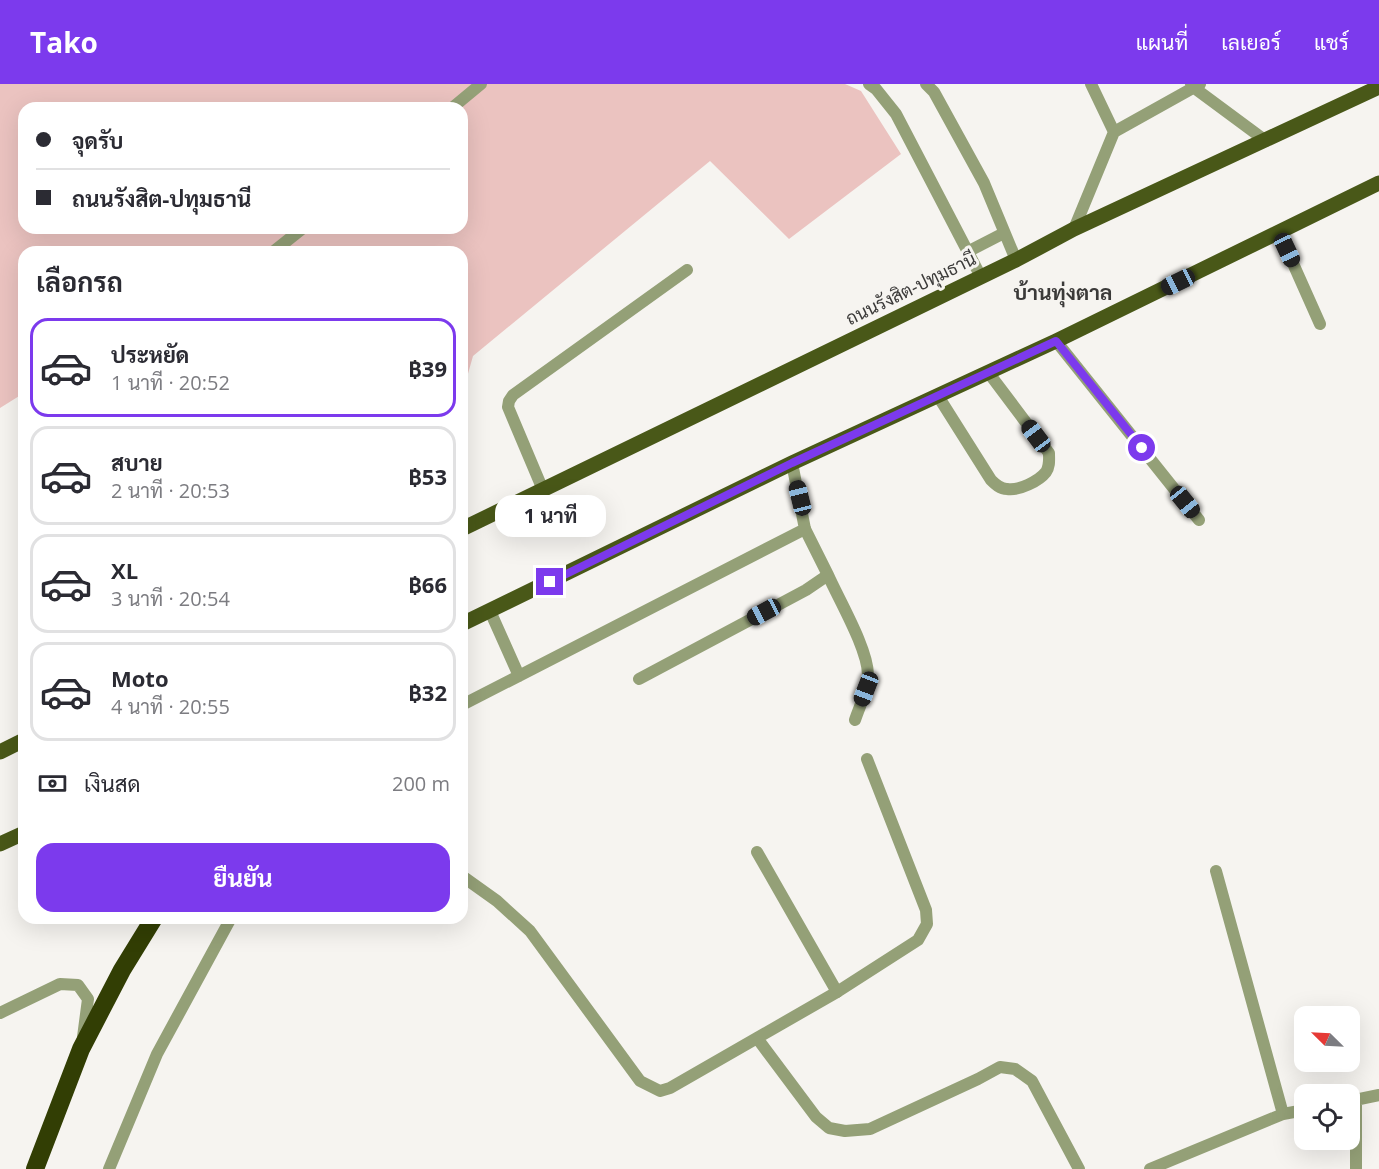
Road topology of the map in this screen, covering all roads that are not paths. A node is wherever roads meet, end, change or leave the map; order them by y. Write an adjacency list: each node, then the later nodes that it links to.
1 (481, 84): 7 (street)
2 (869, 84): 16 (street)
3 (926, 84): 13 (street)
4 (1091, 84): 8 (street)
5 (1195, 85): 8 (street); 9 (street)
6 (1376, 86): 9 (main road, ถนนรังสิต-ปทุมธานี)
7 (459, 102)
8 (1114, 132): 11 (street)
9 (1266, 141): 11 (main road, ถนนรังสิต-ปทุมธานี)
10 (1379, 183): 12 (main road)
11 (1074, 229): 17 (main road, ถนนรังสิต-ปทุมธานี)
12 (1279, 232): 20 (street); 21 (main road)
13 (1004, 233): 16 (street); 17 (street)
14 (296, 234): 15 (street)
15 (280, 246)
16 (967, 252): 19 (street)
17 (1016, 260): 19 (main road, ถนนรังสิต-ปทุมธานี)
18 (687, 270): 25 (street)
19 (981, 277): 25 (main road, ถนนรังสิต-ปทุมธานี)
20 (1320, 324)
21 (1056, 341): 22 (main road); 26 (street)
22 (988, 372): 23 (main road); 23 (street)
23 (938, 396): 24 (main road)
24 (792, 463): 28 (street); 30 (main road)
25 (543, 490): 27 (main road, ถนนรังสิต-ปทุมธานี)
26 (1199, 520)
27 (468, 526)
28 (805, 529): 29 (street); 32 (street)
29 (828, 575): 33 (street); 35 (street)
30 (490, 611): 31 (main road); 32 (street)
31 (468, 621)
32 (519, 676): 34 (street)
33 (639, 679)
34 (468, 702)
35 (855, 720)
36 (18, 743): 37 (main road)
37 (0, 752)
38 (867, 759): 46 (street)
39 (18, 836): 40 (main road)
40 (0, 844)
41 (757, 852): 46 (street)
42 (1216, 871): 53 (street)
43 (468, 880): 48 (street)
44 (150, 924): 49 (highway)
45 (227, 924): 56 (street)
46 (837, 992): 48 (street)
47 (0, 1013): 49 (street)
48 (757, 1038): 57 (street)
49 (81, 1049): 55 (highway)
50 (1379, 1095): 51 (street)
51 (1360, 1099)
52 (1294, 1112): 53 (street)
53 (1283, 1114): 58 (street)
54 (1355, 1150): 59 (street)
55 (36, 1168)
56 (109, 1169)
57 (1079, 1169)
58 (1150, 1169)
59 (1356, 1169)

